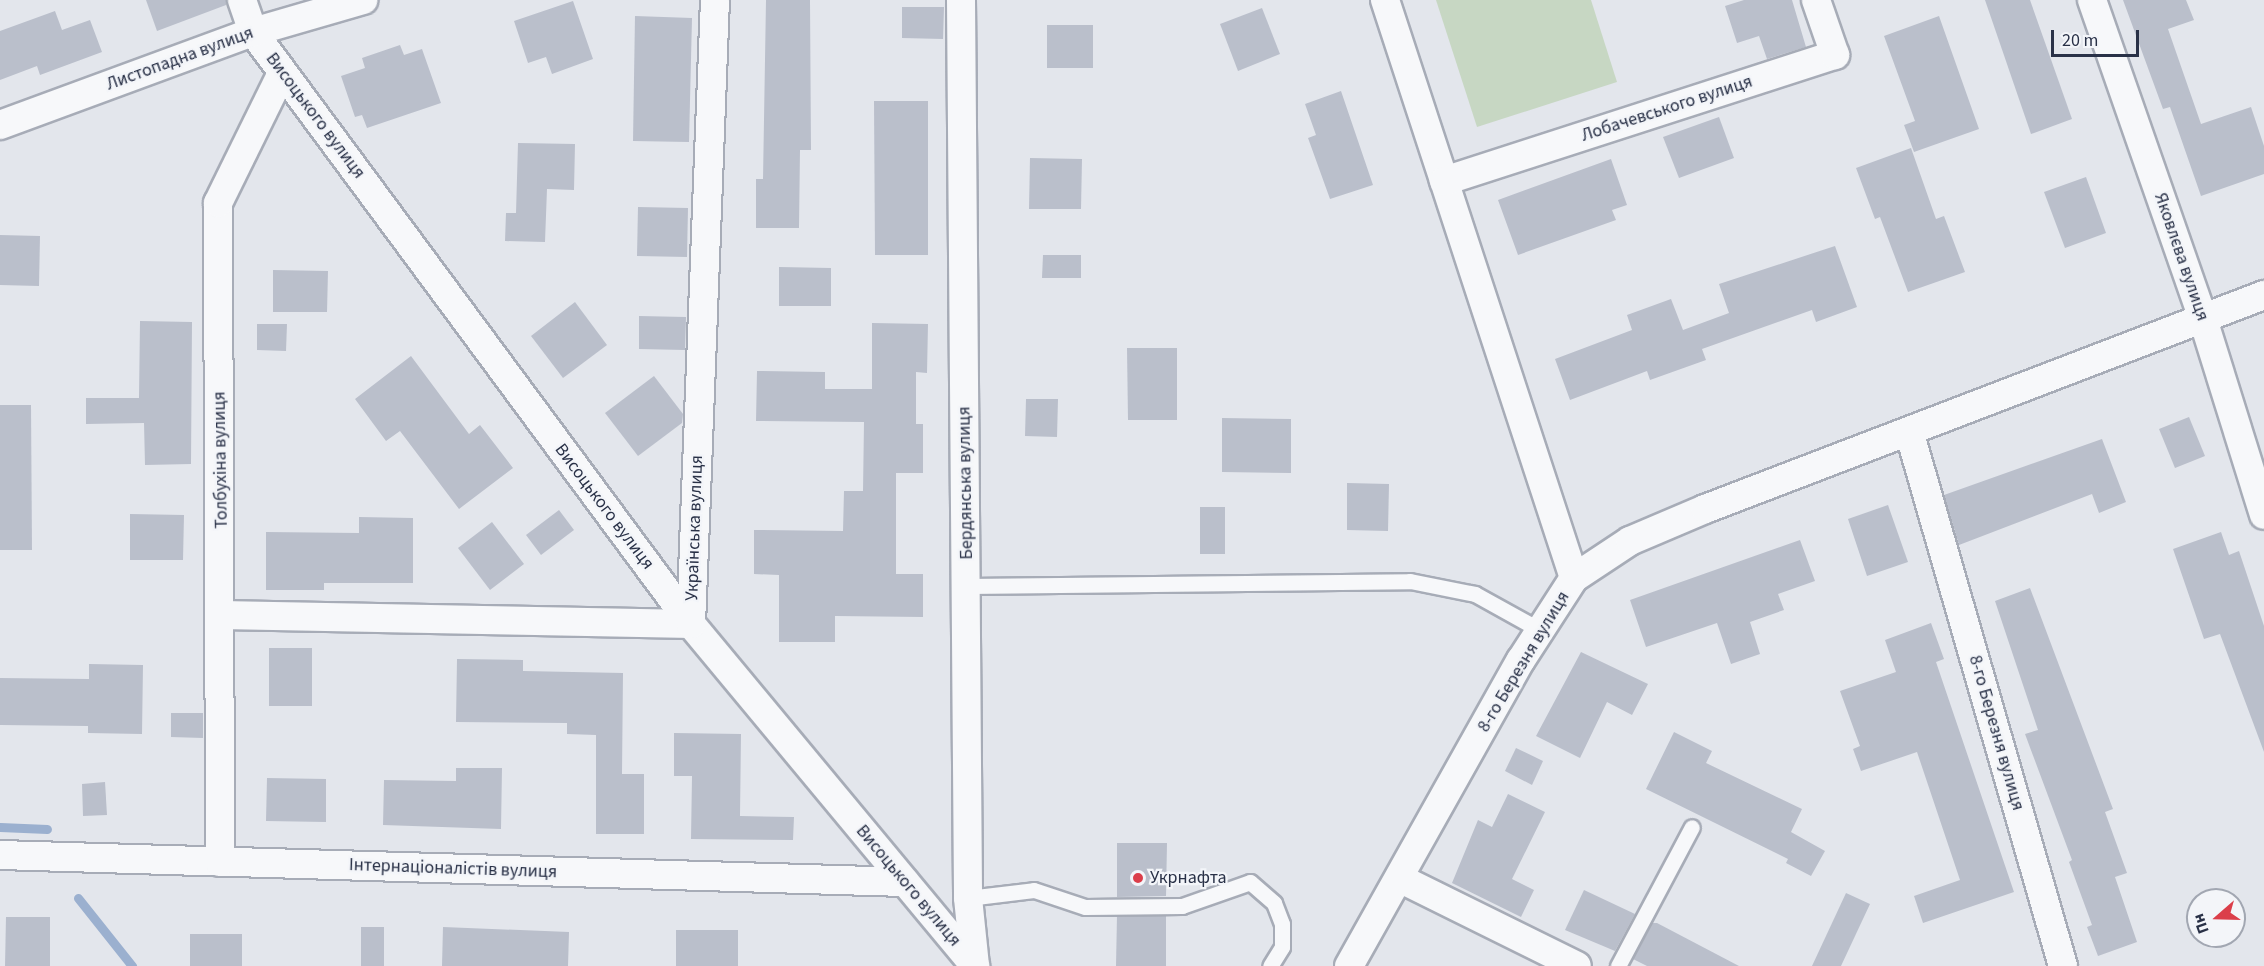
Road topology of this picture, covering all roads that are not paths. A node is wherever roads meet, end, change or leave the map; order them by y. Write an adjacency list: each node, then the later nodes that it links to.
1 (242, 0): 8 (street, Висоцького вулиця)
2 (363, 0): 8 (street, Листопадна вулиця)
3 (714, 0): 19 (street, Українська вулиця)
4 (961, 0): 17 (street, Бердянська вулиця)
5 (1385, 0): 11 (street)
6 (1816, 0): 11 (street, Лобачевського вулиця)
7 (2092, 0): 13 (street, Яковлєва вулиця)
8 (253, 32): 9 (street, Висоцького вулиця); 10 (street, Листопадна вулиця)
9 (282, 73): 18 (street, Толбухіна вулиця); 19 (street, Висоцького вулиця)
10 (0, 125)
11 (1444, 181): 16 (street)
12 (2264, 295): 13 (street, 8-го Березня вулиця)
13 (2203, 318): 14 (street, 8-го Березня вулиця); 15 (street, Яковлєва вулиця)
14 (1909, 431): 16 (street, 8-го Березня вулиця); 32 (street, 8-го Березня вулиця)
15 (2264, 515)
16 (1574, 578): 20 (street, 8-го Березня вулиця)
17 (967, 586): 20 (lane); 26 (street, Бердянська вулиця)
18 (222, 615): 19 (street, Українська вулиця); 23 (street, Толбухіна вулиця)
19 (691, 624): 25 (street, Висоцького вулиця)
20 (1540, 630): 24 (street, 8-го Березня вулиця)
21 (1692, 827): 31 (lane)
22 (0, 855): 23 (street, Інтернаціоналістів вулиця)
23 (220, 862): 25 (street, Інтернаціоналістів вулиця)
24 (1401, 879): 29 (street, 8-го Березня вулиця); 30 (street)
25 (905, 882): 27 (street, Висоцького вулиця)
26 (968, 898): 27 (street, Бердянська вулиця); 28 (lane)
27 (975, 966)
28 (1270, 966)
29 (1349, 966)
30 (1577, 966)
31 (1618, 966)
32 (2063, 966)

